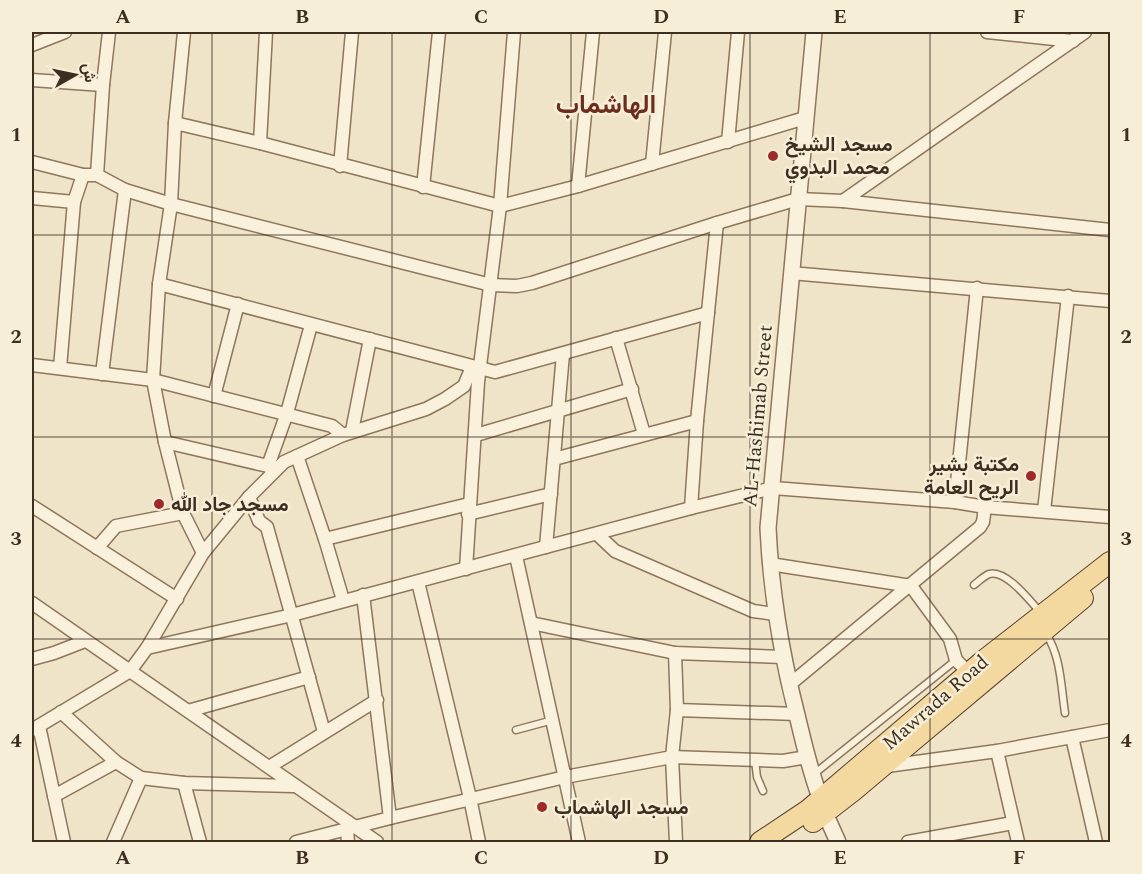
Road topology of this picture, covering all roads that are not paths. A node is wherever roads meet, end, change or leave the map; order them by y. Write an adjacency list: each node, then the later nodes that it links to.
1 (65, 32): 15 (street)
2 (109, 32): 17 (street)
3 (184, 32): 19 (street)
4 (266, 32): 21 (street)
5 (352, 32): 24 (street)
6 (439, 32): 28 (street)
7 (514, 32): 35 (street)
8 (593, 32): 27 (street)
9 (665, 32): 23 (street)
10 (738, 32): 20 (street)
11 (814, 32): 18 (street, AL-Hashimab Street)
12 (987, 32): 14 (street)
13 (1085, 32): 14 (street)
14 (1073, 40): 32 (street)
15 (32, 45)
16 (32, 80): 17 (street)
17 (103, 85): 26 (street)
18 (805, 118): 20 (street); 31 (street, AL-Hashimab Street)
19 (175, 123): 21 (street); 34 (street)
20 (728, 142): 23 (street)
21 (260, 143): 24 (street)
22 (32, 162): 25 (street)
23 (652, 164): 27 (street)
24 (340, 166): 28 (street)
25 (83, 175): 26 (street); 33 (street)
26 (97, 175): 29 (street)
27 (578, 186): 35 (street)
28 (423, 187): 35 (street)
29 (125, 190): 34 (street); 53 (street)
30 (32, 198): 33 (street)
31 (798, 199): 32 (street); 36 (street); 38 (street, AL-Hashimab Street)
32 (843, 201): 37 (street)
33 (74, 202): 51 (street)
34 (171, 204): 39 (street); 40 (street)
35 (500, 206): 40 (street)
36 (717, 223): 40 (street); 45 (street)
37 (1110, 230)
38 (791, 273): 41 (street); 67 (street, AL-Hashimab Street)
39 (159, 284): 44 (street); 54 (street)
40 (491, 285): 52 (street)
41 (977, 288): 42 (street); 70 (street)
42 (1068, 296): 43 (street); 75 (street)
43 (1110, 301)
44 (238, 304): 46 (street); 56 (street)
45 (708, 313): 47 (street); 59 (street)
46 (311, 325): 48 (street); 58 (street)
47 (616, 338): 49 (street); 55 (street)
48 (370, 339): 52 (street); 60 (street)
49 (563, 354): 52 (street); 57 (street)
50 (32, 365): 51 (street)
51 (60, 368): 53 (street)
52 (476, 368): 60 (street); 62 (street)
53 (102, 374): 54 (street)
54 (153, 380): 56 (street); 63 (street)
55 (632, 389): 57 (street); 61 (street)
56 (214, 396): 58 (street)
57 (558, 411): 62 (street); 65 (street)
58 (287, 413): 60 (street); 66 (street)
59 (697, 421): 61 (street); 73 (street)
60 (347, 433): 64 (street)
61 (644, 434): 65 (street)
62 (476, 435): 74 (street)
63 (165, 442): 66 (street); 76 (street)
64 (297, 456): 66 (street); 79 (street)
65 (554, 459): 68 (street)
66 (273, 467): 69 (street)
67 (772, 488): 70 (street); 73 (street); 85 (street, AL-Hashimab Street)
68 (551, 494): 74 (street); 80 (street)
69 (249, 497): 82 (street); 96 (street)
70 (956, 502): 72 (street)
71 (32, 506): 81 (street)
72 (985, 507): 75 (street); 90 (street)
73 (691, 508): 78 (street)
74 (469, 509): 79 (street); 86 (street)
75 (1044, 511): 77 (street)
76 (183, 513): 81 (street); 82 (street)
77 (1110, 517)
78 (597, 534): 80 (street); 95 (street)
79 (325, 539): 93 (street)
80 (546, 547): 83 (street)
81 (97, 548): 92 (street)
82 (203, 553): 92 (street)
83 (516, 556): 86 (street); 98 (street)
84 (1110, 562): 97 (main road, Mawrada Road)
85 (770, 564): 90 (street); 95 (street, AL-Hashimab Street)
86 (466, 569): 88 (street)
87 (1110, 578): 97 (main road, Mawrada Road)
88 (418, 582): 91 (street); 134 (street)
89 (974, 585): 97 (lane)
90 (911, 586): 104 (street); 107 (street)
91 (363, 595): 93 (street); 108 (street)
92 (177, 598): 100 (street)
93 (343, 600): 96 (street)
94 (32, 603): 99 (street)
95 (775, 614): 102 (street, AL-Hashimab Street)
96 (292, 615): 100 (street); 106 (street)
97 (1040, 621): 104 (main road, Mawrada Road); 112 (lane)
98 (531, 623): 101 (street); 114 (street)
99 (85, 641): 103 (street); 105 (street)
100 (147, 648): 105 (street)
101 (675, 653): 102 (street); 109 (street)
102 (783, 657): 107 (street, AL-Hashimab Street)
103 (32, 659)
104 (976, 666): 125 (main road, Mawrada Road); 127 (lane); 135 (main road, Mawrada Road)
105 (130, 671): 110 (street); 111 (street)
106 (309, 677): 110 (street); 118 (street)
107 (789, 685): 113 (street, AL-Hashimab Street)
108 (376, 700): 118 (street); 136 (street)
109 (677, 710): 113 (street); 121 (street)
110 (188, 711): 126 (street)
111 (61, 712): 115 (street); 124 (street)
112 (1065, 713)
113 (796, 714): 122 (street, AL-Hashimab Street)
114 (553, 720): 116 (lane); 128 (street)
115 (35, 728): 133 (street)
116 (516, 729)
117 (1110, 730): 119 (street)
118 (324, 732): 126 (street)
119 (1072, 737): 120 (street); 152 (street)
120 (997, 751): 125 (street); 137 (street)
121 (672, 757): 123 (street); 128 (street); 146 (street)
122 (807, 757): 123 (street); 127 (street, AL-Hashimab Street)
123 (754, 759): 132 (lane)
124 (116, 762): 129 (street); 133 (street)
125 (882, 766): 135 (main road, Mawrada Road)
126 (269, 767): 131 (street)
127 (812, 776): 135 (street, AL-Hashimab Street)
128 (565, 777): 134 (street); 145 (street)
129 (141, 778): 130 (street); 140 (street)
130 (184, 783): 131 (street); 141 (street)
131 (293, 786): 138 (street)
132 (763, 791)
133 (54, 796): 139 (street)
134 (470, 798): 136 (street); 144 (street)
135 (823, 807): 147 (main road, Mawrada Road); 148 (main road, Mawrada Road); 149 (street, AL-Hashimab Street)
136 (390, 818): 138 (street)
137 (1013, 823): 150 (street); 151 (street)
138 (350, 834): 142 (street); 143 (street)
139 (64, 843)
140 (113, 843)
141 (200, 843)
142 (296, 843)
143 (377, 843)
144 (479, 843)
145 (579, 843)
146 (676, 843)
147 (760, 843)
148 (783, 843)
149 (838, 843)
150 (908, 843)
151 (1018, 843)
152 (1096, 843)

